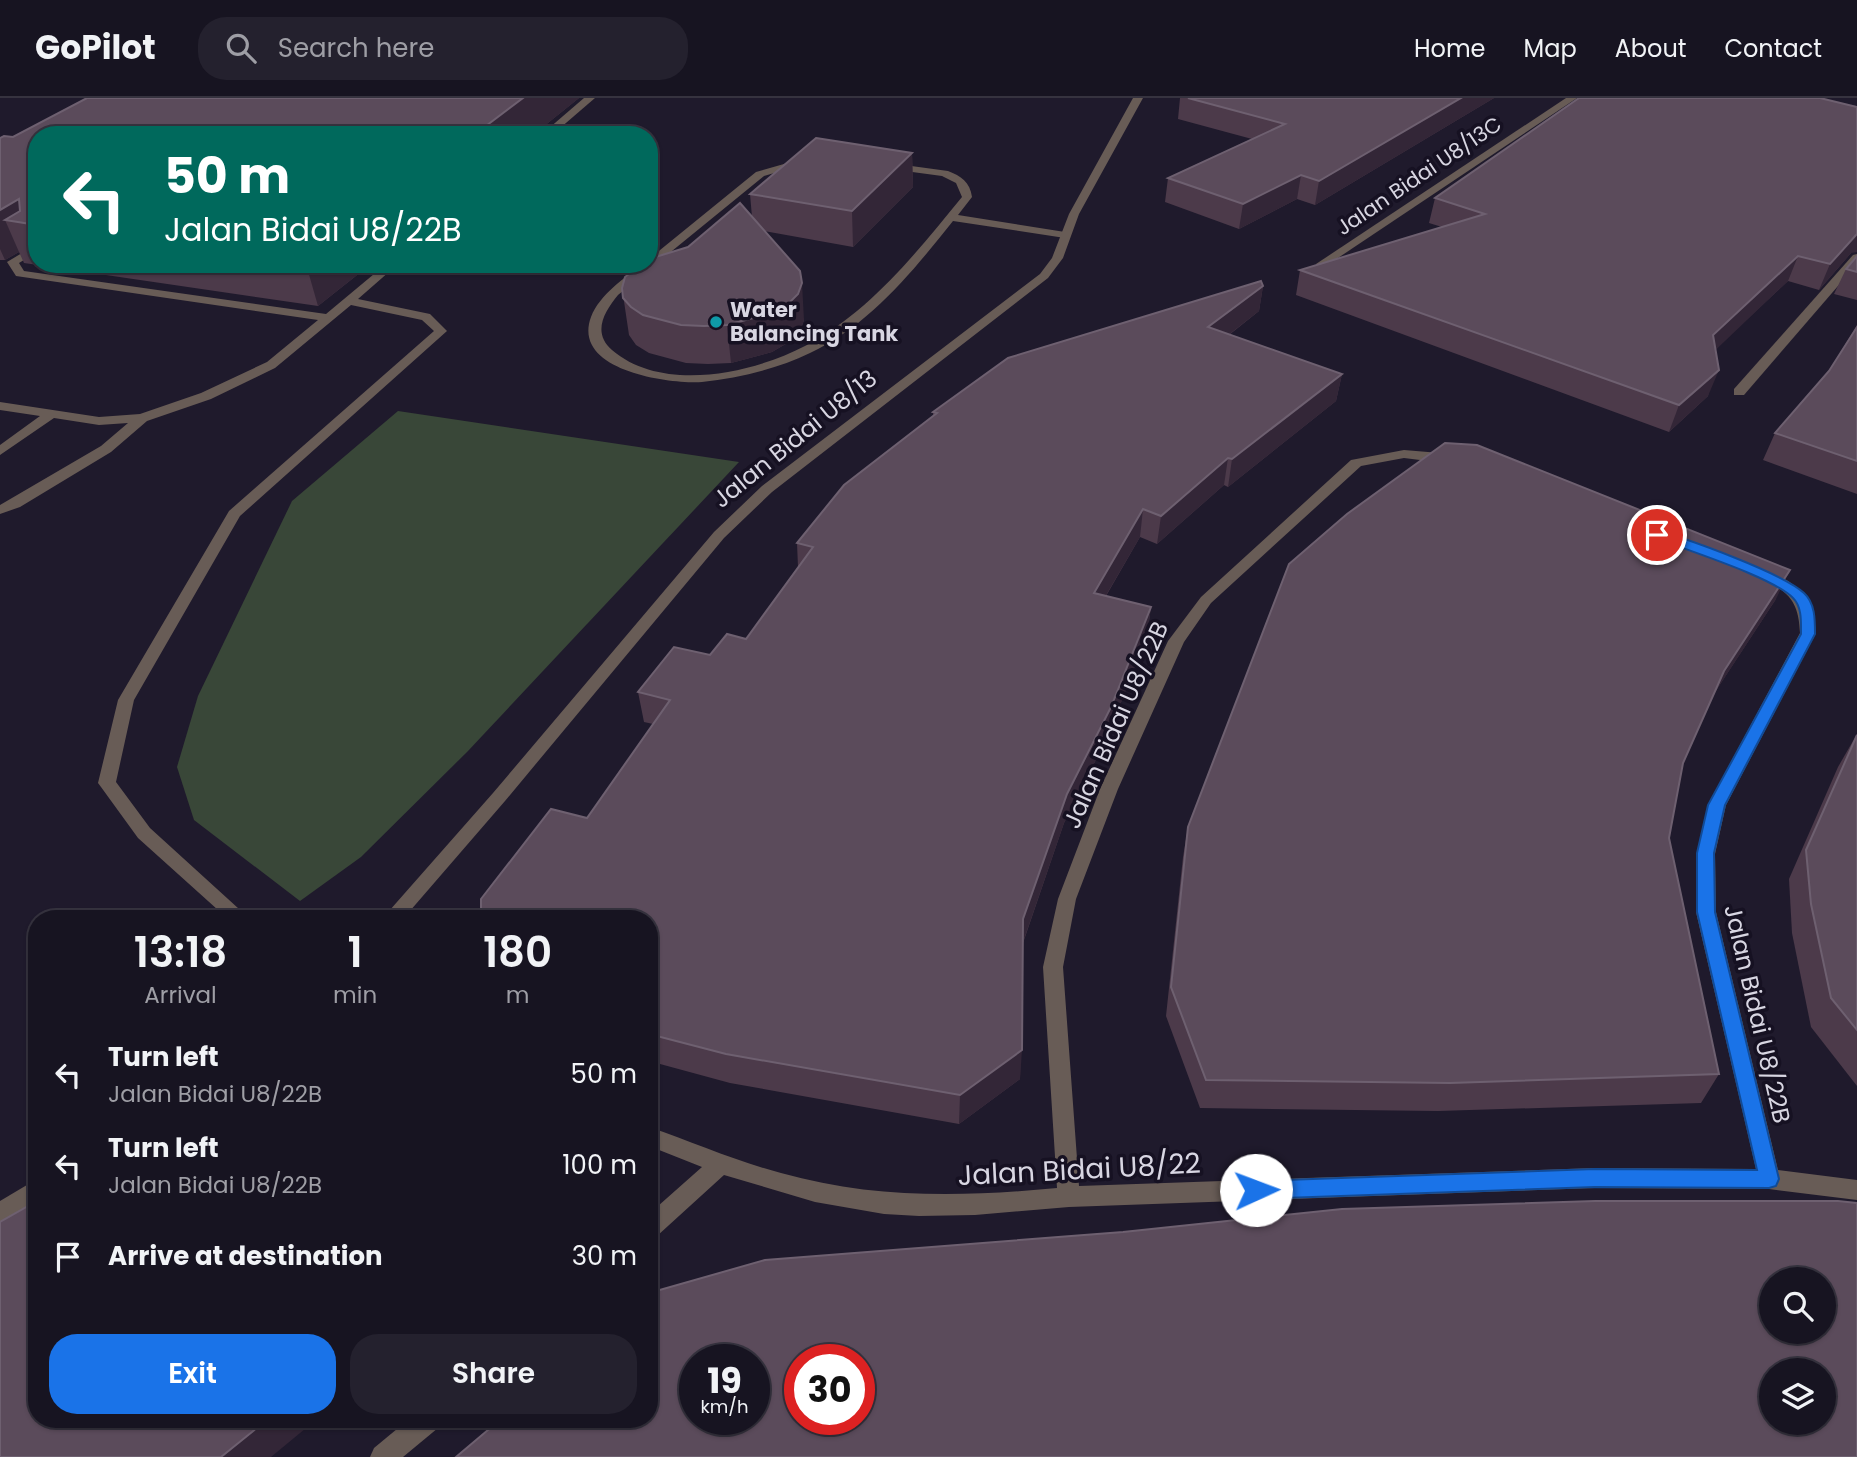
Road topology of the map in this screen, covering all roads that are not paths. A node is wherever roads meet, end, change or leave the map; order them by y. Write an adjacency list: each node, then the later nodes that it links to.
1 (590, 98): 4 (street)
2 (1138, 98): 6 (street, Jalan Bidai U8/13)
3 (1572, 98): 10 (street, Jalan Bidai U8/13C)
4 (557, 126)
5 (951, 217): 6 (street); 8 (street); 12 (street)
6 (1065, 235): 24 (street, Jalan Bidai U8/13)
7 (28, 253): 14 (street)
8 (658, 257)
9 (1857, 257): 15 (street)
10 (1322, 264)
11 (382, 273): 13 (street)
12 (638, 273)
13 (349, 301): 14 (street); 23 (street)
14 (328, 318): 18 (street)
15 (1739, 392)
16 (0, 406): 17 (street)
17 (51, 414): 18 (street); 19 (street)
18 (142, 418): 21 (street)
19 (0, 451)
20 (1464, 463): 30 (street, Jalan Bidai U8/22B)
21 (0, 510)
22 (1747, 568): 27 (street, Jalan Bidai U8/22B)
23 (231, 910)
24 (399, 910)
25 (658, 1140): 26 (street, Jalan Bidai U8/22)
26 (719, 1166): 30 (street, Jalan Bidai U8/22); 32 (street)
27 (1769, 1179): 28 (street, Jalan Bidai U8/22); 30 (street, Jalan Bidai U8/22)
28 (1857, 1190)
29 (28, 1195): 31 (street)
30 (1069, 1197)
31 (0, 1213)
32 (658, 1221)
33 (418, 1428): 34 (street)
34 (383, 1457)

